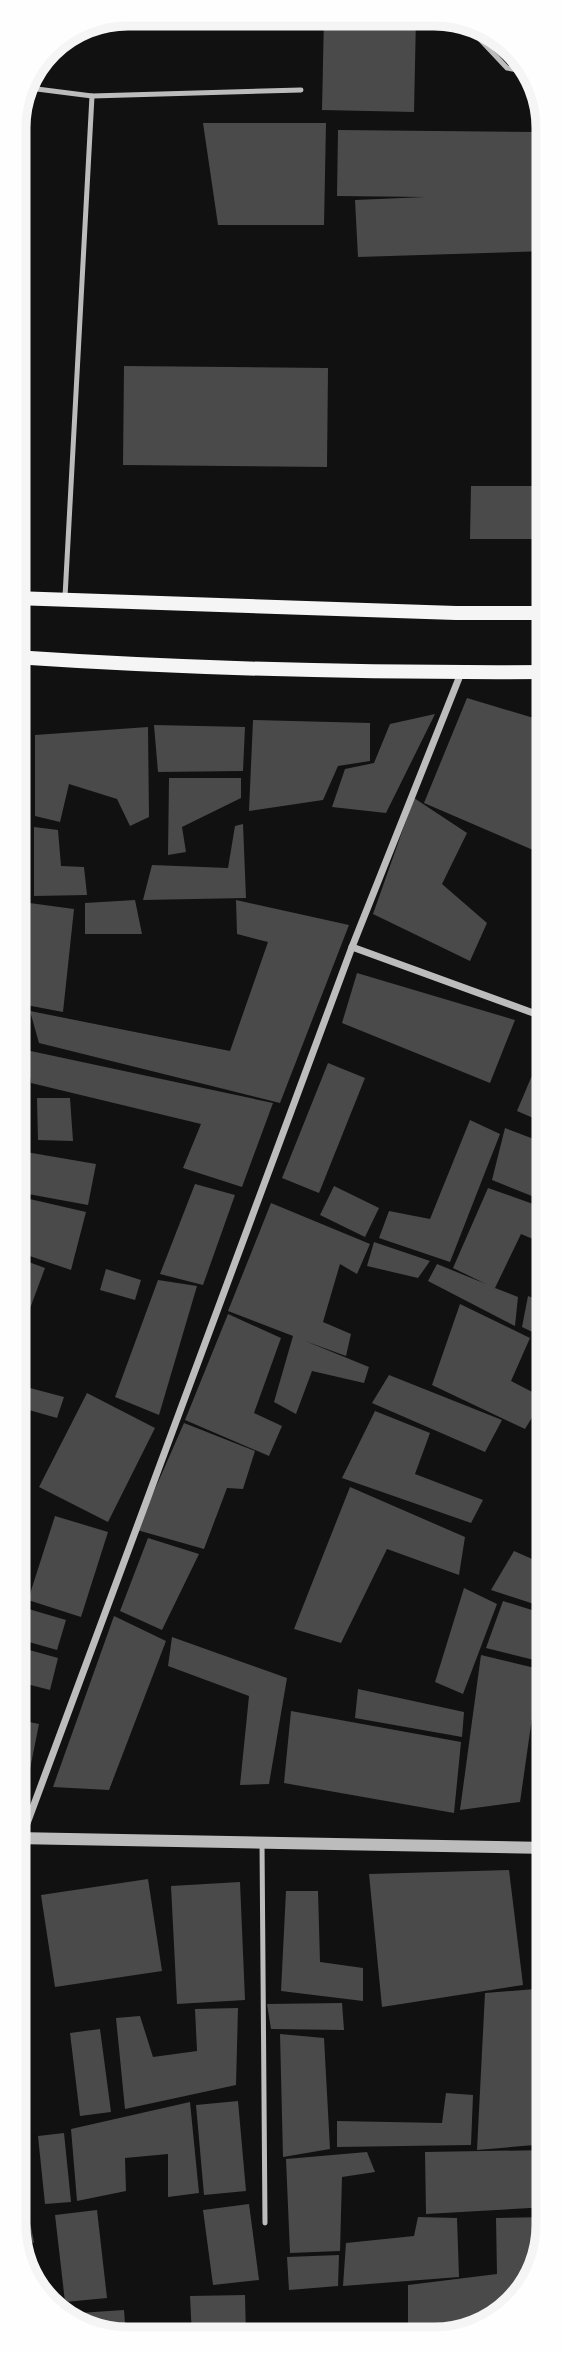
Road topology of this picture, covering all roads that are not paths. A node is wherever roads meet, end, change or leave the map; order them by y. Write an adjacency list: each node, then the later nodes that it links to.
1 (478, 37): 2 (lane)
2 (517, 70)
3 (35, 89): 5 (lane)
4 (301, 90): 5 (lane)
5 (92, 96): 7 (lane)
6 (26, 598): 7 (main road)
7 (65, 600): 8 (main road)
8 (536, 613)
9 (26, 658): 11 (main road)
10 (536, 672): 11 (main road)
11 (461, 673): 12 (street)
12 (352, 947): 13 (street); 14 (street)
13 (536, 1014)
14 (26, 1819)
15 (26, 1838): 16 (street)
16 (262, 1842): 17 (street); 18 (lane)
17 (536, 1848)
18 (265, 2223)

